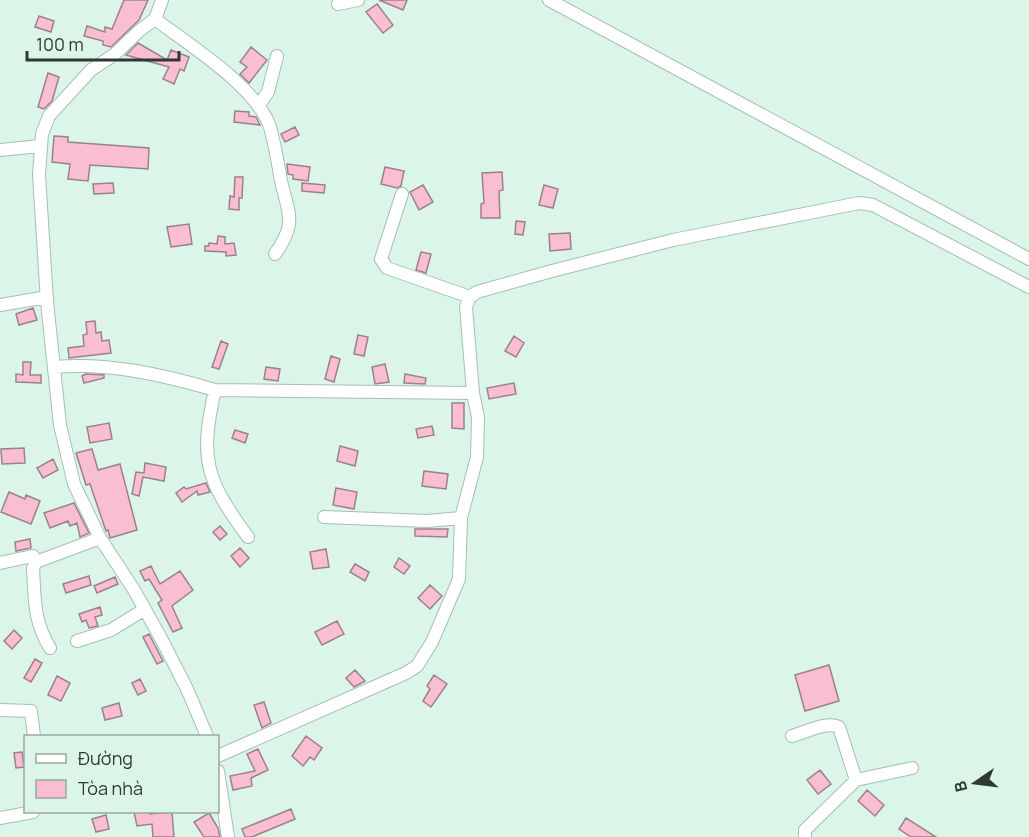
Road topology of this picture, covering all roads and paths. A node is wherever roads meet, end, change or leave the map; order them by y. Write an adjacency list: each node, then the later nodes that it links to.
1 (162, 0): 5 (street)
2 (358, 0): 4 (street)
3 (549, 0): 12 (street)
4 (338, 4)
5 (154, 19): 7 (street); 8 (street)
6 (277, 56): 7 (street)
7 (259, 105): 11 (street)
8 (39, 146): 9 (street); 14 (street)
9 (0, 150)
10 (402, 194): 15 (street)
11 (274, 254)
12 (1029, 259)
13 (1029, 287): 15 (street)
14 (47, 297): 16 (street); 17 (street)
15 (470, 297): 19 (street)
16 (0, 305)
17 (55, 367): 18 (street); 23 (street)
18 (215, 390): 19 (street); 22 (street)
19 (473, 393): 21 (street)
20 (324, 517): 21 (street)
21 (461, 518): 33 (street)
22 (248, 537)
23 (100, 538): 25 (street); 26 (street)
24 (0, 562): 25 (street)
25 (36, 562): 28 (street)
26 (145, 609): 27 (street); 31 (street)
27 (77, 640)
28 (50, 648)
29 (0, 710): 30 (street)
30 (34, 735)
31 (207, 735)
32 (792, 736): 36 (street)
33 (219, 756)
34 (912, 768): 36 (street)
35 (219, 778): 39 (street)
36 (855, 780): 40 (street)
37 (28, 813): 38 (street)
38 (0, 818)
39 (228, 837)
40 (805, 837)

